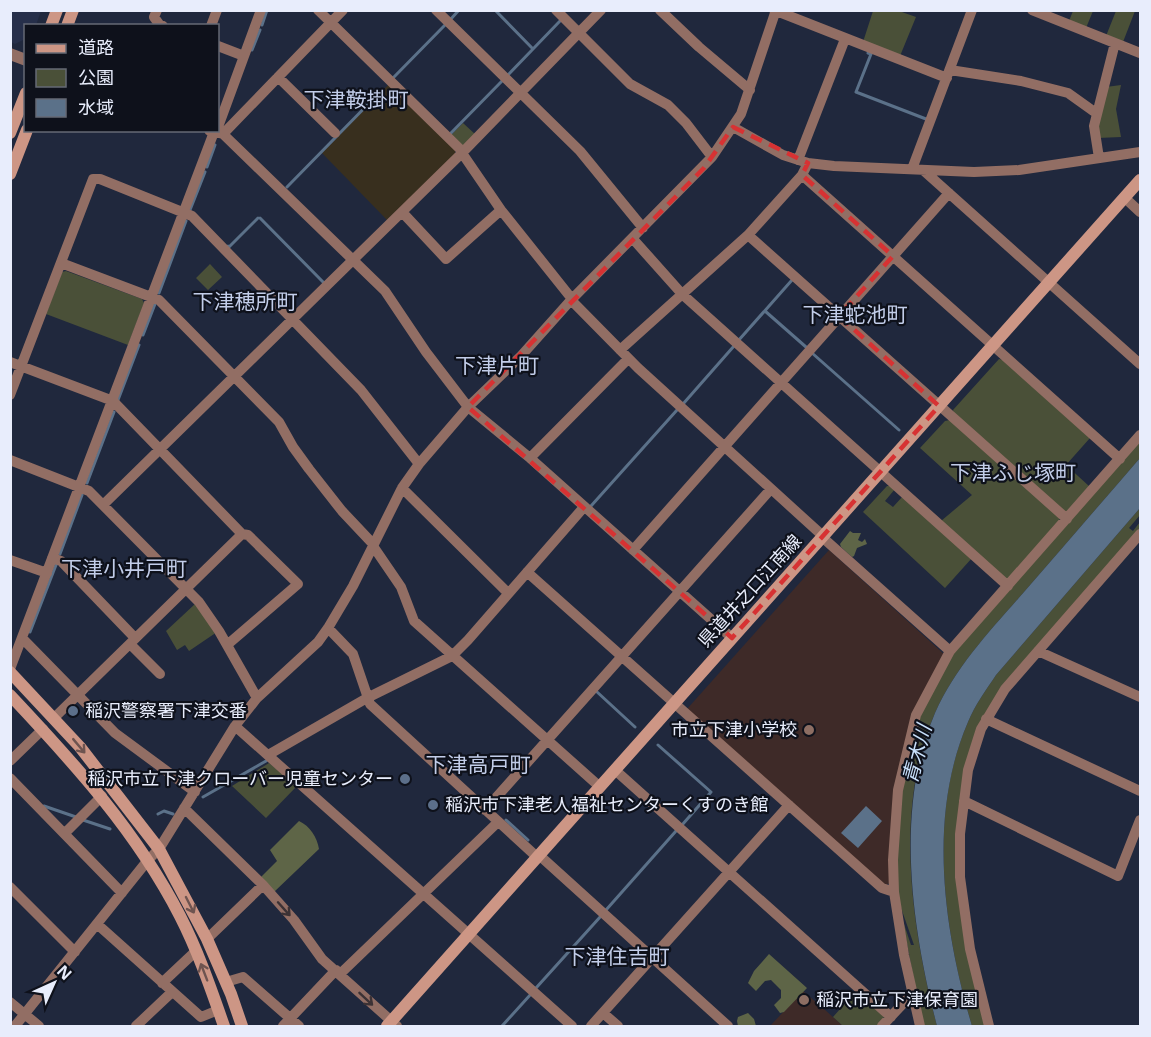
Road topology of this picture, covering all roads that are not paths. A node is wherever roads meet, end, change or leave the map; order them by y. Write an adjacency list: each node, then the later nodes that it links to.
1 (157, 10): 13 (street)
2 (261, 10): 19 (street)
3 (318, 10): 12 (street)
4 (343, 10): 12 (street)
5 (436, 10): 23 (street)
6 (556, 10): 14 (street)
7 (601, 10): 14 (street)
8 (660, 10): 22 (street)
9 (972, 10): 20 (street)
10 (1032, 10): 16 (street)
11 (775, 11): 15 (street); 22 (street)
12 (331, 23): 21 (street); 34 (street)
13 (159, 24)
14 (579, 33): 23 (street); 36 (street)
15 (845, 39): 20 (street); 38 (street)
16 (1115, 43): 18 (street); 25 (street)
17 (219, 46): 19 (street)
18 (1140, 53)
19 (244, 56): 26 (street)
20 (948, 74): 25 (street); 39 (street)
21 (278, 77): 27 (street); 33 (street)
22 (750, 90): 28 (street)
23 (520, 93): 34 (street); 49 (street)
24 (24, 98): 32 (main road)
25 (1096, 113): 37 (street)
26 (219, 123)
27 (219, 128)
28 (733, 128): 36 (street); 38 (street)
29 (26, 132): 40 (main road)
30 (216, 132): 48 (street)
31 (217, 132): 53 (street)
32 (10, 133)
33 (335, 133)
34 (463, 152): 45 (street); 46 (street)
35 (1140, 152): 37 (street)
36 (712, 157): 49 (street)
37 (1099, 158): 39 (street)
38 (803, 162): 39 (street); 41 (street)
39 (918, 169): 43 (street)
40 (10, 174)
41 (802, 175): 50 (street); 52 (street)
42 (1140, 180): 44 (main road, 県道井之口江南線)
43 (949, 193): 52 (street); 55 (street)
44 (1125, 198): 47 (street); 55 (main road, 県道井之口江南線)
45 (501, 210): 46 (street); 58 (street)
46 (402, 212): 53 (street)
47 (1140, 212)
48 (183, 213): 54 (street); 57 (street); 60 (street)
49 (643, 228): 51 (street)
50 (748, 235): 56 (street); 59 (street)
51 (633, 238): 56 (street); 58 (street)
52 (892, 256): 59 (street); 61 (street)
53 (353, 259): 60 (street); 71 (street)
54 (61, 263): 57 (street); 65 (street)
55 (1049, 283): 61 (main road, 県道井之口江南線); 64 (street)
56 (682, 294): 62 (street); 67 (street)
57 (151, 297): 66 (street); 69 (street)
58 (572, 300): 62 (street); 71 (street)
59 (839, 316): 67 (street); 70 (street)
60 (292, 319): 66 (street); 78 (street)
61 (993, 346): 70 (main road, 県道井之口江南線); 76 (street)
62 (624, 355): 73 (street); 75 (street)
63 (10, 362): 65 (street)
64 (1140, 364)
65 (21, 366): 68 (street); 69 (street)
66 (234, 377): 74 (street); 89 (street)
67 (781, 382): 73 (street); 79 (street)
68 (10, 395)
69 (112, 401): 74 (street); 80 (street)
70 (939, 406): 79 (main road, 県道井之口江南線); 85 (street)
71 (468, 407): 75 (street); 78 (street)
72 (1140, 435): 76 (street)
73 (724, 446): 82 (street); 90 (street)
74 (160, 449): 83 (street); 86 (street)
75 (530, 458): 84 (street)
76 (1119, 459): 85 (street)
77 (10, 460): 80 (street)
78 (419, 464): 81 (street)
79 (880, 472): 88 (main road, 県道井之口江南線); 95 (street)
80 (80, 486): 83 (street); 91 (street)
81 (402, 488): 89 (street); 98 (street)
82 (771, 489): 88 (street); 97 (street)
83 (103, 505): 96 (street)
84 (584, 507): 90 (street); 93 (street)
85 (1067, 519): 95 (street)
86 (242, 534): 96 (street); 103 (street)
87 (1140, 534): 105 (street)
88 (823, 537): 101 (main road, 県道井之口江南線); 104 (street)
89 (374, 545): 99 (street); 106 (street)
90 (633, 550): 97 (street)
91 (52, 558): 94 (street); 102 (street)
92 (10, 560): 94 (street)
93 (527, 572): 98 (street); 107 (street)
94 (46, 573): 100 (street)
95 (1008, 586): 104 (street)
96 (186, 589): 102 (street); 103 (street)
97 (680, 592): 101 (street); 107 (street)
98 (508, 593): 106 (street)
99 (328, 628): 113 (street); 114 (street)
100 (22, 638): 108 (street); 110 (street)
101 (732, 638): 115 (main road, 県道井之口江南線)
102 (133, 641): 109 (street); 110 (street)
103 (227, 645): 113 (street)
104 (950, 651): 142 (street)
105 (1038, 651): 112 (street); 117 (street)
106 (452, 656): 114 (street); 120 (street)
107 (622, 656): 115 (street); 120 (street)
108 (10, 670): 116 (main road)
109 (160, 674)
110 (78, 694): 116 (street); 127 (street)
111 (10, 695): 119 (main road)
112 (1140, 697)
113 (257, 698): 118 (street)
114 (367, 698): 121 (street); 132 (street)
115 (675, 703): 123 (main road, 県道井之口江南線); 130 (street)
116 (54, 718): 136 (main road, one-way to 136)
117 (986, 719): 126 (street); 129 (street)
118 (235, 726): 121 (street); 127 (street)
119 (43, 729): 122 (street); 128 (main road)
120 (548, 740): 125 (street); 132 (street)
121 (268, 755): 144 (street)
122 (10, 761)
123 (615, 770): 125 (main road, 県道井之口江南線); 139 (street)
124 (10, 778): 135 (street)
125 (600, 787): 137 (main road, 県道井之口江南線)
126 (1140, 791)
127 (195, 792): 131 (street)
128 (102, 796): 135 (street); 138 (main road)
129 (964, 801): 133 (street); 175 (street)
130 (789, 805): 139 (street); 142 (street)
131 (184, 808): 136 (street); 140 (street)
132 (485, 810): 134 (street)
133 (1140, 820)
134 (498, 822): 137 (street); 144 (street)
135 (65, 833): 143 (street)
136 (159, 849): 138 (street); 147 (main road, one-way to 147)
137 (538, 856): 146 (main road, 県道井之口江南線); 150 (street)
138 (148, 860): 143 (street); 148 (main road)
139 (729, 872): 150 (street); 160 (street)
140 (263, 885): 147 (street); 151 (street, one-way to 151)
141 (10, 887): 149 (street)
142 (894, 892): 155 (street)
143 (122, 893): 145 (street)
144 (424, 893): 146 (street); 151 (street)
145 (97, 924): 149 (street); 153 (street)
146 (470, 933): 162 (main road, 県道井之口江南線); 169 (street)
147 (207, 939): 152 (main road)
148 (196, 951): 153 (street); 157 (main road, one-way to 148)
149 (75, 952): 159 (street)
150 (653, 958): 158 (street); 172 (street)
151 (338, 972): 161 (street); 162 (street, one-way to 162)
152 (226, 982): 161 (street); 167 (main road)
153 (162, 983): 154 (street)
154 (172, 992): 157 (street); 165 (street)
155 (912, 994): 160 (street); 174 (street)
156 (10, 1002): 159 (street)
157 (218, 1010): 166 (main road)
158 (603, 1013): 170 (street); 171 (street)
159 (24, 1015): 163 (street); 164 (street)
160 (891, 1017): 173 (street)
161 (286, 1023): 168 (street)
162 (392, 1025)
163 (15, 1026)
164 (39, 1026)
165 (136, 1026)
166 (224, 1026)
167 (242, 1026)
168 (299, 1026)
169 (572, 1026)
170 (591, 1026)
171 (618, 1026)
172 (729, 1026)
173 (882, 1026)
174 (920, 1026)
175 (989, 1026)

